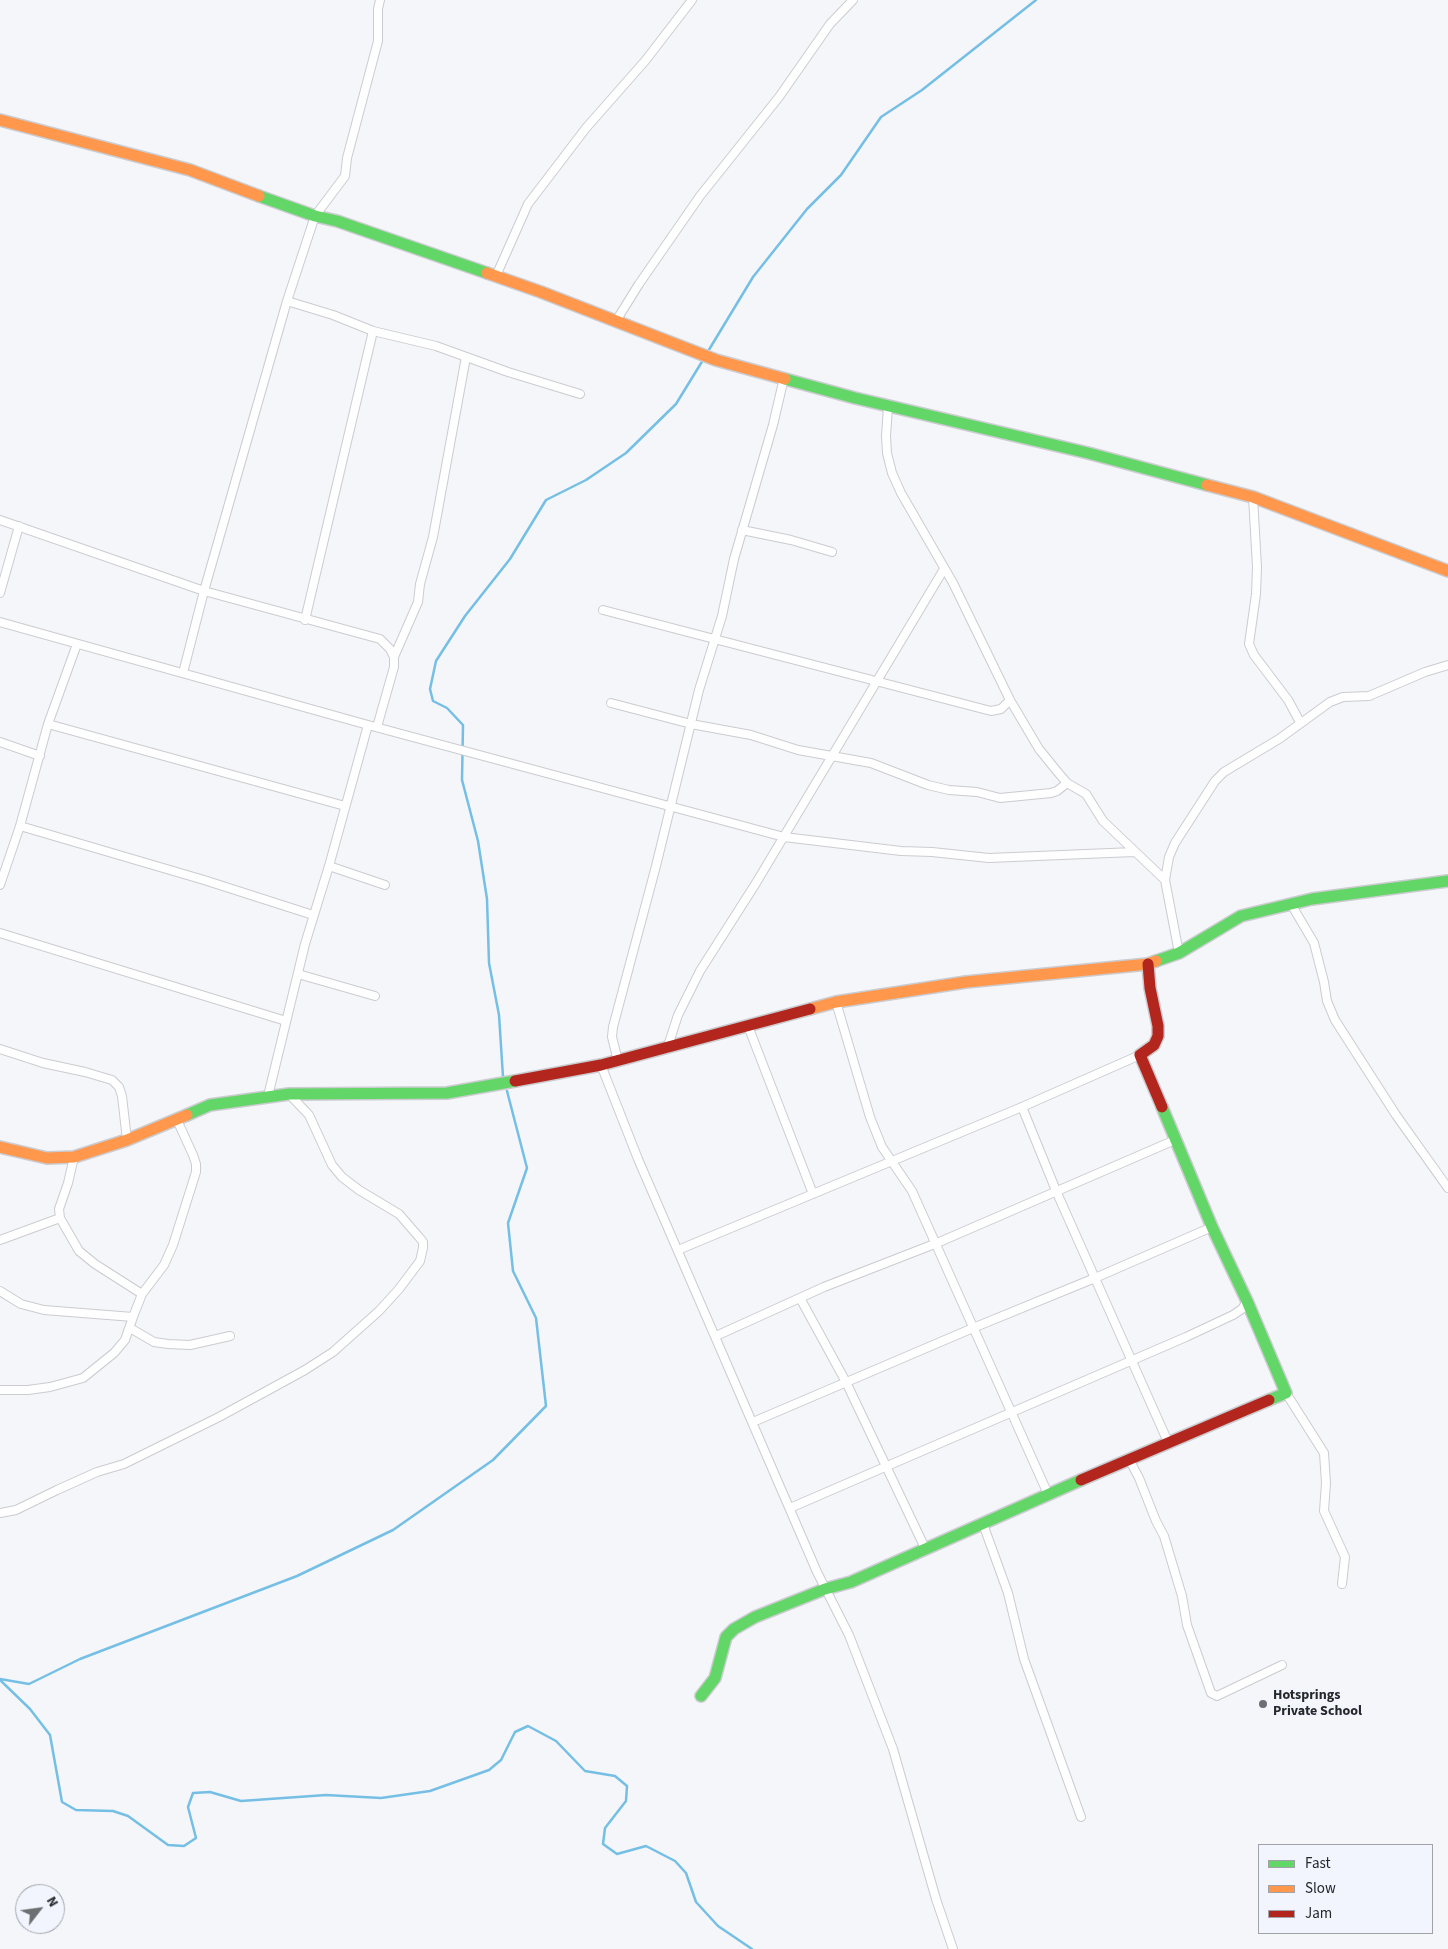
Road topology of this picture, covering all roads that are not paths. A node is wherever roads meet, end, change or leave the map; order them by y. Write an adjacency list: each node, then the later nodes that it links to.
1 (380, 0): 5 (street)
2 (692, 0): 6 (street)
3 (853, 0): 8 (street)
4 (0, 120): 5 (street)
5 (315, 216): 6 (street); 7 (street)
6 (496, 276): 8 (street)
7 (287, 301): 9 (street); 21 (street)
8 (616, 321): 11 (street)
9 (373, 331): 10 (street); 24 (street)
10 (466, 357): 12 (street); 28 (street)
11 (784, 378): 13 (street); 17 (street)
12 (580, 394)
13 (888, 407): 14 (street); 19 (street)
14 (1253, 497): 20 (street); 34 (street)
15 (0, 520): 16 (street)
16 (19, 526): 21 (street); 22 (street)
17 (742, 530): 18 (street); 26 (street)
18 (832, 552)
19 (944, 569): 31 (street); 32 (street)
20 (1448, 571)
21 (204, 591): 24 (street); 30 (street)
22 (0, 593)
23 (603, 610): 26 (street)
24 (305, 620): 28 (street)
25 (0, 622): 27 (street)
26 (715, 639): 31 (street); 36 (street)
27 (77, 644): 30 (street); 35 (street)
28 (394, 658): 38 (street)
29 (1448, 664): 34 (street)
30 (182, 673): 37 (street)
31 (876, 681): 32 (street); 41 (street)
32 (1010, 700): 42 (street)
33 (611, 703): 36 (street)
34 (1300, 722): 49 (street)
35 (48, 724): 40 (street); 43 (street)
36 (691, 724): 41 (street); 44 (street)
37 (368, 725): 38 (street); 43 (street)
38 (377, 727): 44 (street)
39 (0, 742): 40 (street)
40 (40, 756): 45 (street)
41 (832, 757): 42 (street); 46 (street)
42 (1067, 783): 47 (street)
43 (345, 806): 48 (street)
44 (670, 807): 46 (street); 66 (street)
45 (20, 826): 51 (street); 54 (street)
46 (784, 837): 47 (street); 63 (street)
47 (1134, 852): 49 (street)
48 (329, 866): 52 (street); 54 (street)
49 (1164, 880): 56 (street)
50 (1448, 882): 53 (street)
51 (0, 885)
52 (385, 885)
53 (1291, 904): 56 (street); 77 (street)
54 (314, 915): 58 (street)
55 (0, 933): 61 (street)
56 (1179, 953): 57 (street)
57 (1148, 964): 60 (street); 65 (street)
58 (298, 974): 59 (street); 61 (street)
59 (375, 996)
60 (836, 1002): 62 (street); 76 (street)
61 (286, 1021): 69 (street)
62 (748, 1026): 63 (street); 79 (street)
63 (667, 1049): 66 (street)
64 (0, 1050): 72 (street)
65 (1140, 1055): 70 (street); 73 (street)
66 (618, 1061): 67 (street)
67 (601, 1065): 68 (street); 84 (street)
68 (289, 1094): 69 (street); 106 (street)
69 (268, 1096): 71 (street)
70 (1022, 1107): 76 (street); 78 (street)
71 (176, 1120): 72 (street); 87 (street)
72 (127, 1140): 75 (street)
73 (1175, 1140): 78 (street); 81 (street)
74 (0, 1148): 75 (street)
75 (74, 1157): 80 (street)
76 (892, 1160): 79 (street); 83 (street)
77 (1448, 1188)
78 (1057, 1193): 83 (street); 85 (street)
79 (812, 1194): 84 (street)
80 (60, 1218): 82 (street); 87 (street)
81 (1212, 1227): 85 (street); 89 (street)
82 (0, 1240)
83 (937, 1243): 88 (street); 92 (street)
84 (678, 1250): 94 (street)
85 (1095, 1278): 92 (street); 95 (street)
86 (0, 1291): 90 (street)
87 (142, 1294): 90 (street)
88 (800, 1298): 94 (street); 96 (street)
89 (1247, 1301): 95 (street); 98 (street)
90 (134, 1317): 91 (street)
91 (130, 1328): 93 (street); 97 (street)
92 (973, 1328): 96 (street); 99 (street)
93 (230, 1336)
94 (716, 1336): 100 (street)
95 (1131, 1361): 99 (street); 101 (street)
96 (846, 1382): 100 (street); 103 (street)
97 (0, 1390)
98 (1286, 1392): 101 (street); 109 (street)
99 (1011, 1412): 103 (street); 104 (street)
100 (753, 1422): 105 (street)
101 (1168, 1442): 102 (street)
102 (1129, 1459): 104 (street); 111 (street)
103 (887, 1466): 105 (street); 108 (street)
104 (1048, 1494): 107 (street)
105 (790, 1508): 110 (street)
106 (0, 1514)
107 (983, 1524): 108 (street); 113 (street)
108 (925, 1548): 110 (street)
109 (1342, 1584)
110 (825, 1589): 112 (street); 114 (street)
111 (1282, 1665)
112 (701, 1696)
113 (1081, 1817)
114 (953, 1949)

